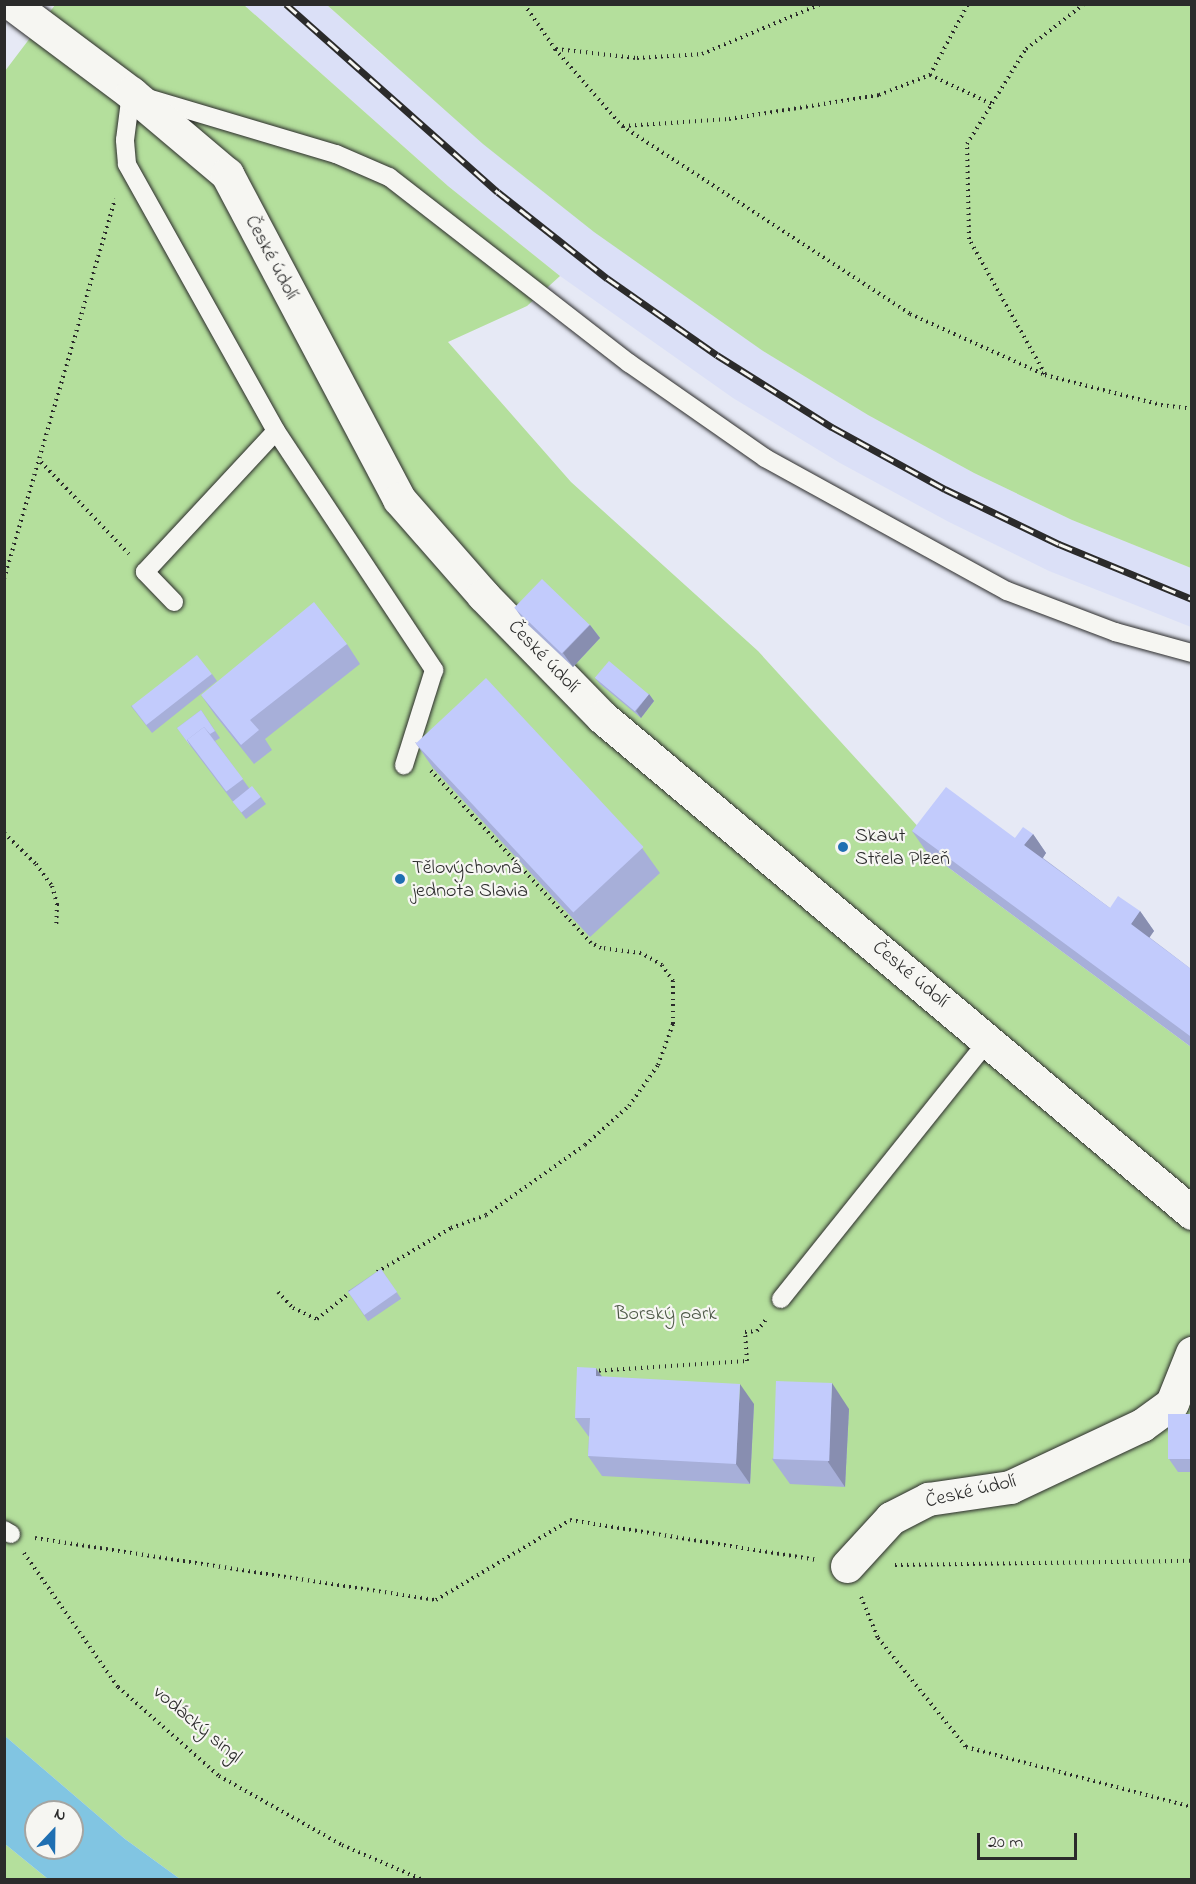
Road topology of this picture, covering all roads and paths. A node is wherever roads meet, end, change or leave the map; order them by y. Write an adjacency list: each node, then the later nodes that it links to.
1 (12, 4): 8 (street, České údolí)
2 (524, 4): 6 (path)
3 (821, 4): 6 (path)
4 (968, 4): 7 (path)
5 (1084, 4): 9 (path)
6 (555, 49): 10 (path)
7 (930, 75): 9 (path); 10 (path)
8 (130, 93): 11 (lane); 19 (lane); 24 (street, České údolí)
9 (992, 104): 12 (path)
10 (622, 126): 12 (path)
11 (127, 164): 14 (lane); 15 (path)
12 (1045, 375): 13 (path)
13 (1191, 409)
14 (276, 431): 16 (lane); 20 (lane)
15 (40, 461): 16 (path); 17 (path)
16 (145, 572): 18 (lane)
17 (4, 579)
18 (174, 602)
19 (1191, 652)
20 (415, 730): 21 (lane); 26 (path)
21 (404, 765)
22 (4, 833): 23 (path)
23 (56, 928)
24 (988, 1041): 25 (street, České údolí); 29 (lane)
25 (1191, 1213)
26 (372, 1275)
27 (354, 1289): 28 (path)
28 (278, 1292)
29 (781, 1299): 31 (path)
30 (1191, 1353): 32 (street, České údolí)
31 (592, 1371)
32 (1182, 1403): 35 (street, České údolí)
33 (8, 1532): 35 (path); 37 (path, vodácký singl)
34 (1191, 1561): 35 (path)
35 (848, 1566): 36 (path)
36 (1191, 1807)
37 (423, 1880)

